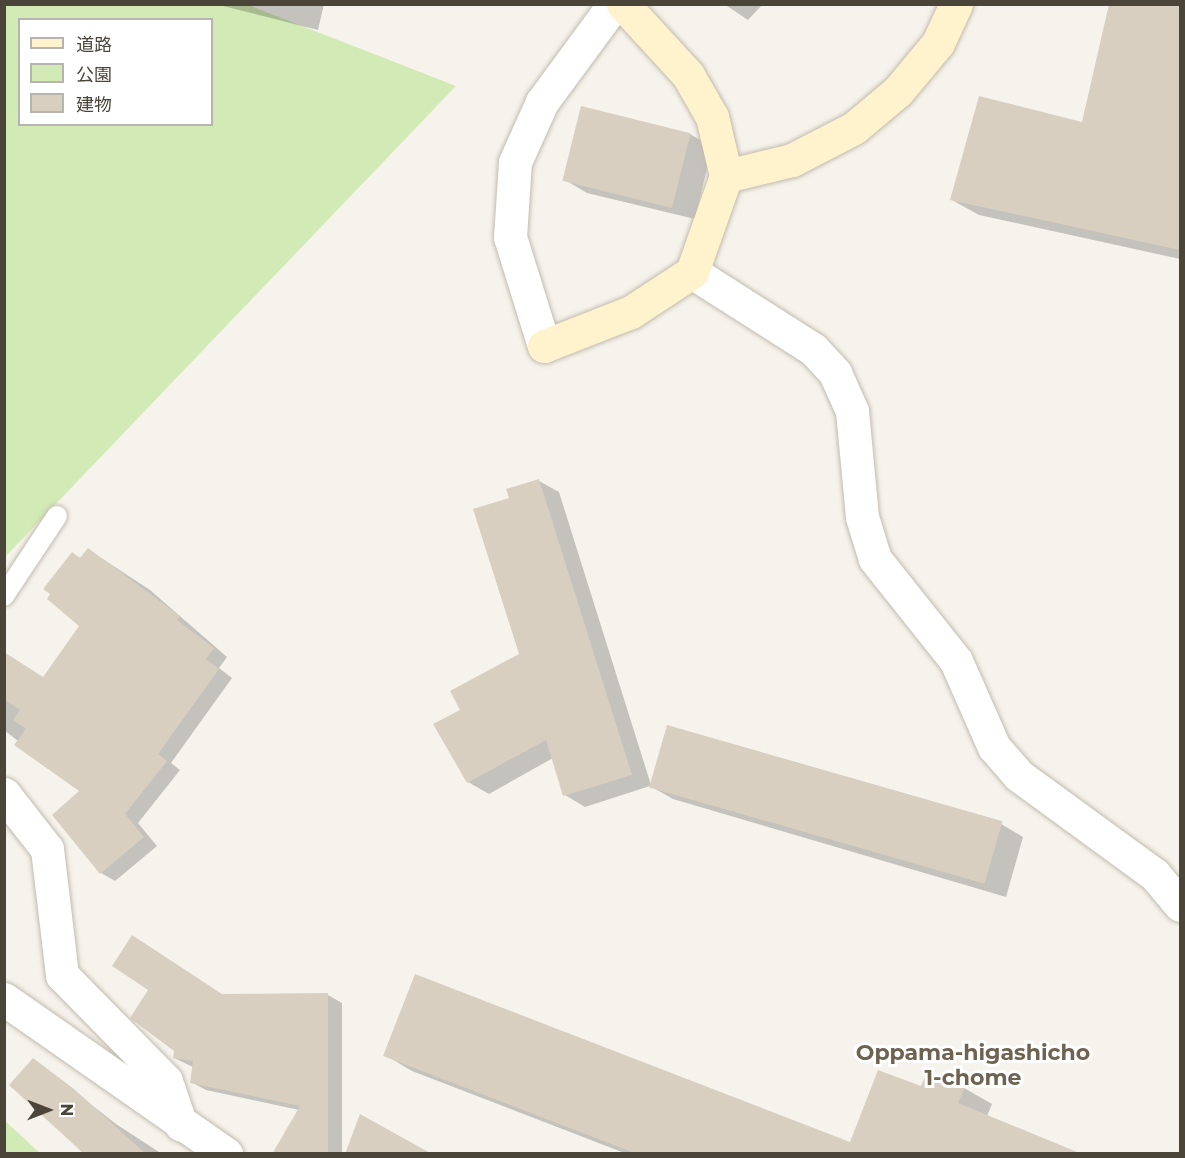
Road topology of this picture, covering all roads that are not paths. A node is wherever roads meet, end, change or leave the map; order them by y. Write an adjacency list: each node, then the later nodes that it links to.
1 (614, 4): 5 (street)
2 (623, 4): 4 (street)
3 (956, 4): 4 (street)
4 (726, 176): 5 (street)
5 (692, 272): 9 (street)
6 (57, 516): 7 (lane)
7 (4, 596)
8 (4, 794): 11 (street)
9 (1180, 905)
10 (4, 999): 11 (street)
11 (181, 1125): 12 (street)
12 (226, 1154)

